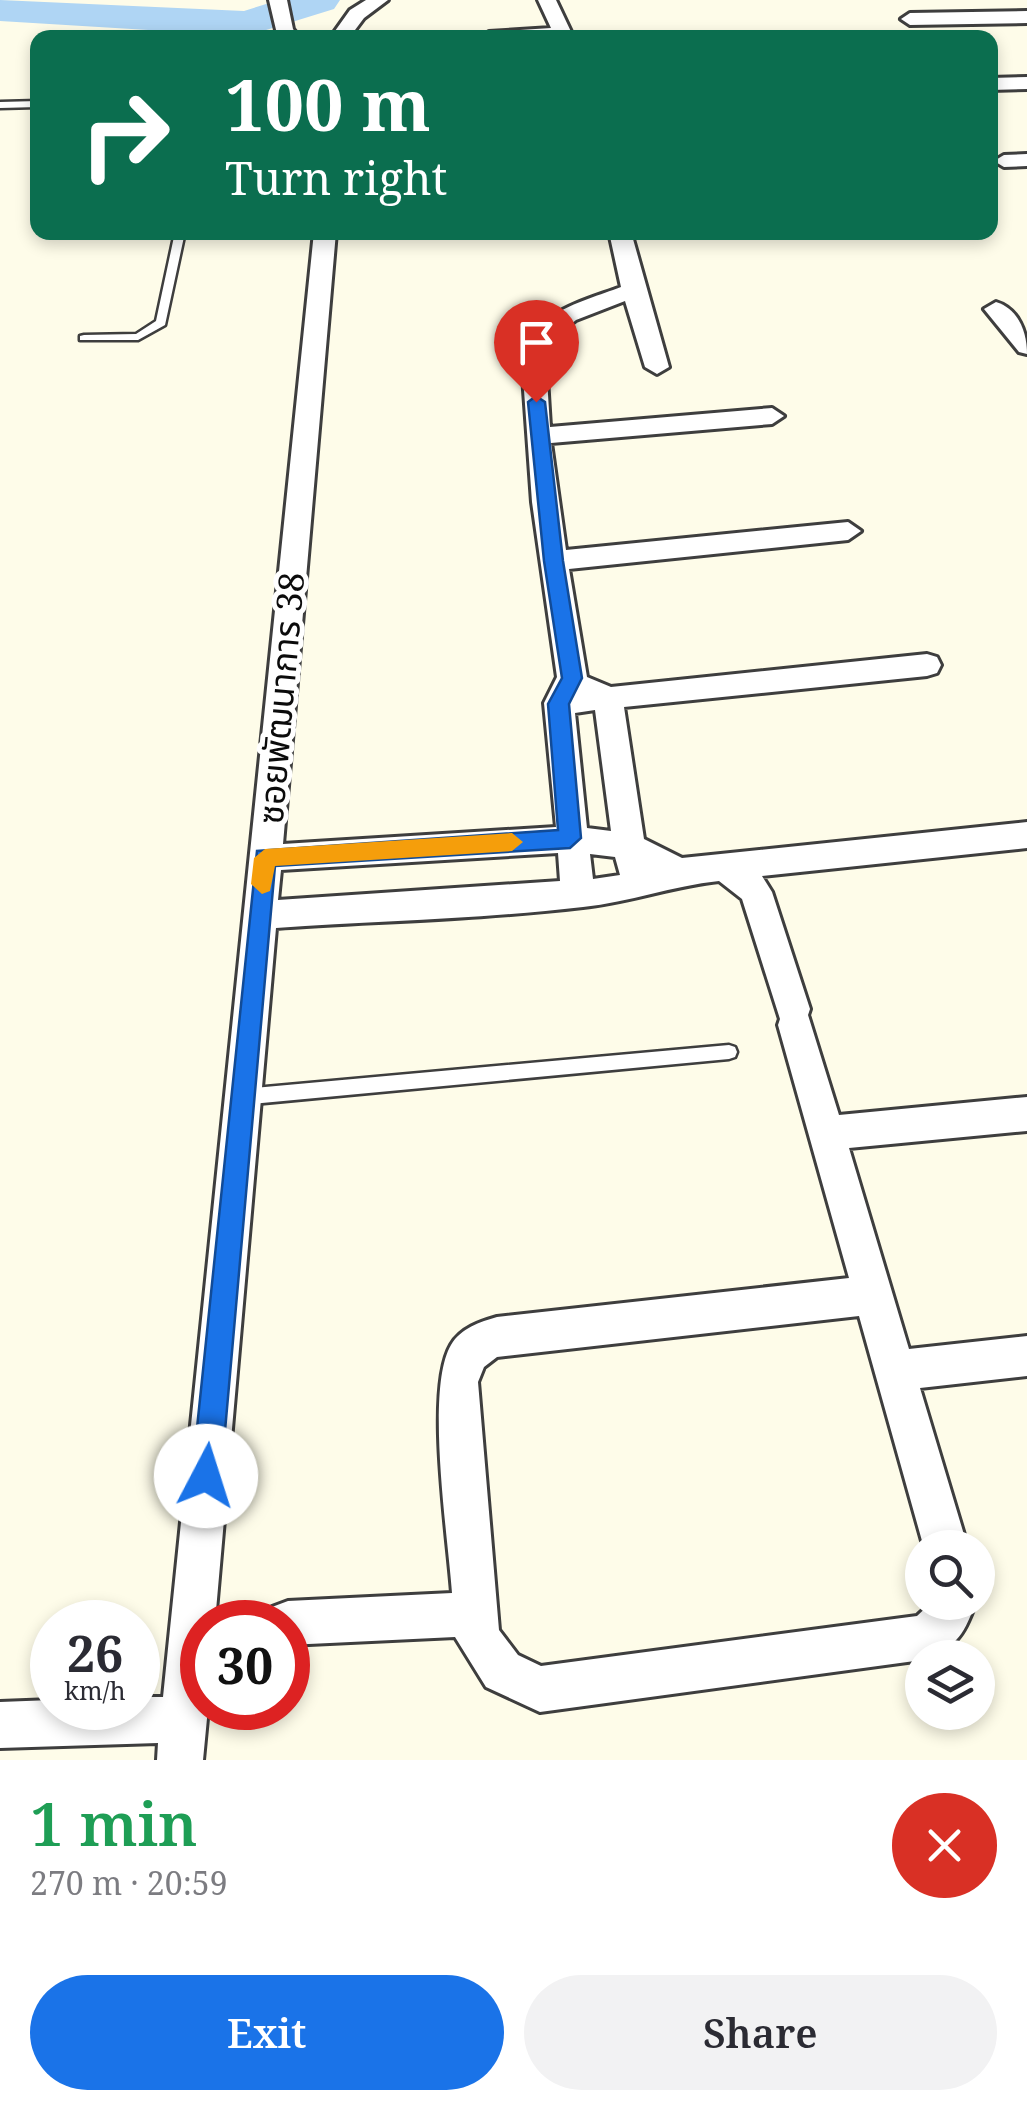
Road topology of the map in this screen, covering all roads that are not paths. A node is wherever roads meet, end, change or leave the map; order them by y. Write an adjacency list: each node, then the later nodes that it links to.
1 (278, 0): 6 (street)
2 (380, 0): 7 (street)
3 (546, 0): 8 (street)
4 (1027, 17): 5 (street)
5 (910, 19)
6 (286, 30)
7 (345, 30)
8 (561, 30)
9 (998, 84): 10 (street)
10 (1027, 84)
11 (30, 104): 12 (lane)
12 (0, 105)
13 (1027, 160): 14 (street)
14 (1004, 161)
15 (178, 240): 20 (lane)
16 (324, 240): 33 (street, ซอยพัฒนาการ 38)
17 (622, 240): 18 (street)
18 (633, 290): 22 (street); 24 (street)
19 (996, 309): 21 (street)
20 (84, 338)
21 (1027, 347)
22 (657, 367)
23 (772, 416): 24 (street)
24 (538, 436): 26 (street)
25 (848, 531): 26 (street)
26 (553, 561): 28 (street)
27 (927, 665): 29 (street)
28 (565, 690): 29 (street); 31 (street)
29 (608, 699): 32 (street)
30 (1027, 835): 34 (street)
31 (570, 838): 32 (street); 33 (street); 37 (street)
32 (629, 846): 35 (street); 36 (street)
33 (265, 858): 38 (street, ซอยพัฒนาการ 38)
34 (720, 867): 35 (street); 42 (street)
35 (679, 872): 36 (street)
36 (635, 887): 37 (street)
37 (578, 894): 38 (street)
38 (258, 915): 40 (street, ซอยพัฒนาการ 38)
39 (728, 1052): 40 (lane)
40 (242, 1097): 47 (street, ซอยพัฒนาการ 38)
41 (1027, 1114): 42 (street)
42 (826, 1133): 43 (street)
43 (873, 1296): 45 (street); 48 (street)
44 (1027, 1356): 45 (street)
45 (895, 1372): 46 (street)
46 (941, 1530)
47 (200, 1600)
48 (474, 1614): 49 (street); 50 (street)
49 (947, 1620)
50 (310, 1622)
51 (0, 1725): 52 (street)
52 (182, 1739)

